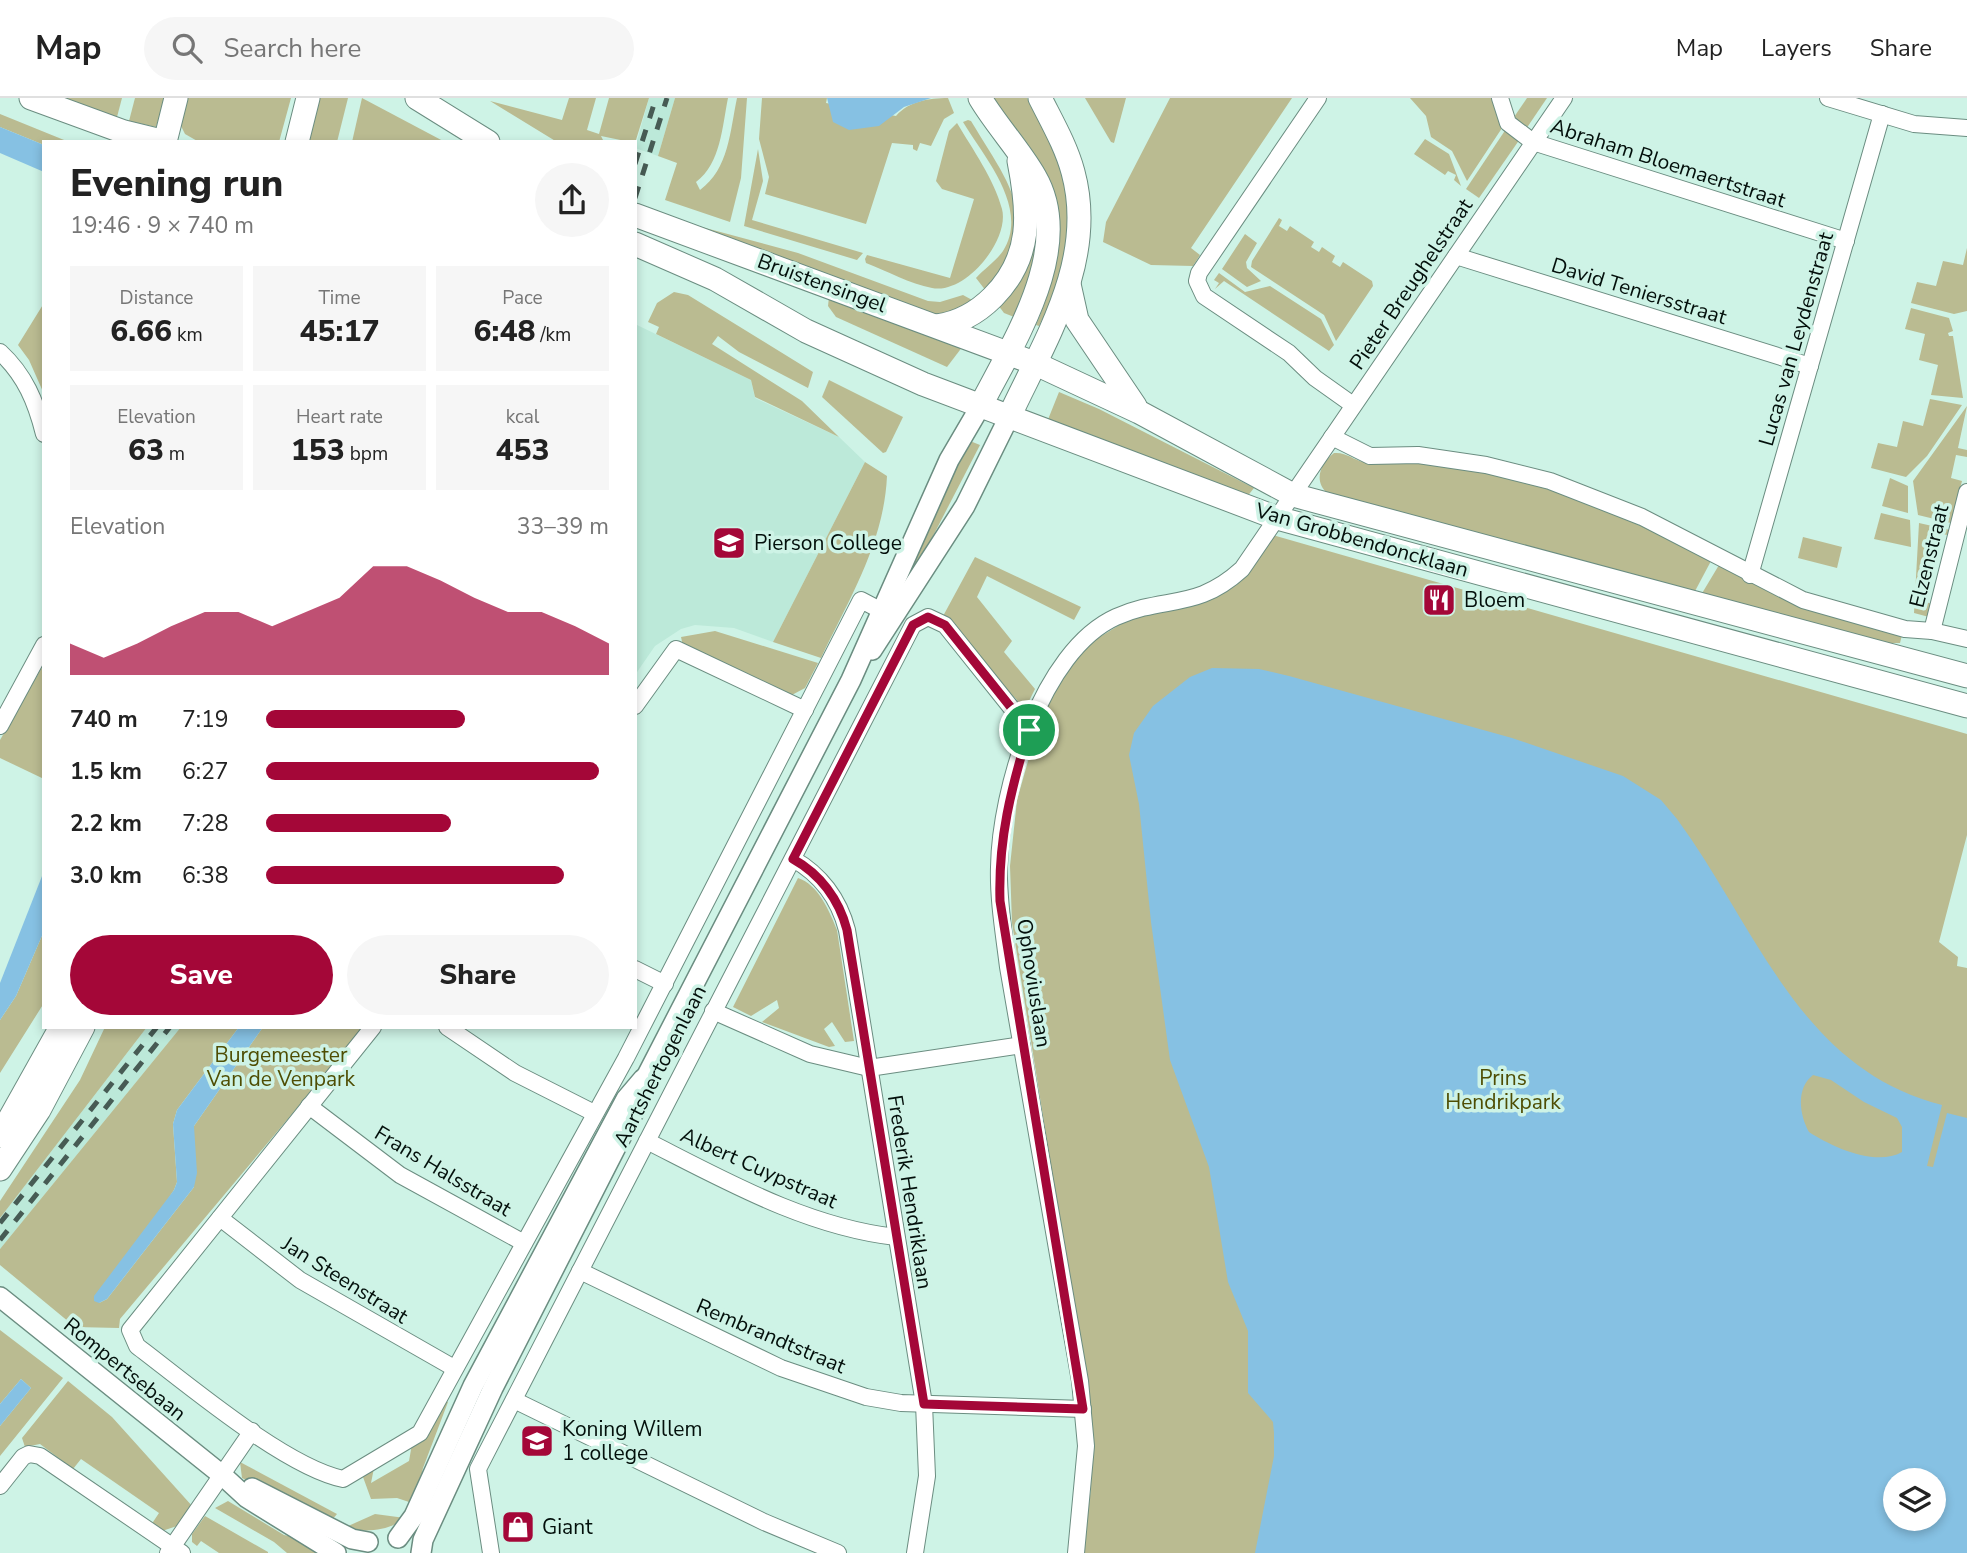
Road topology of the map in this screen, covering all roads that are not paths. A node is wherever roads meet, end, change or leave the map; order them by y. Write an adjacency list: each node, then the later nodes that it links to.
1 (31, 98): 13 (main road)
2 (176, 98): 14 (main road)
3 (308, 98): 15 (main road)
4 (417, 98): 16 (main road)
5 (980, 98): 18 (main road)
6 (1040, 98): 23 (main road)
7 (1318, 98): 29 (street)
8 (1500, 98): 17 (street, Abraham Bloemaertstraat)
9 (1564, 98): 17 (street, Pieter Breughelstraat)
10 (1829, 98): 11 (street)
11 (1875, 108): 12 (street); 20 (street, Lucas van Leydenstraat)
12 (1967, 128)
13 (157, 140)
14 (166, 140)
15 (298, 140)
16 (485, 140)
17 (1533, 142): 20 (street, Abraham Bloemaertstraat); 22 (street, Pieter Breughelstraat)
18 (1016, 151): 24 (main road); 26 (main road)
19 (637, 216): 24 (main road, Bruistensingel)
20 (1846, 241): 28 (street, Lucas van Leydenstraat)
21 (637, 245): 30 (main road, Bruistensingel)
22 (1456, 256): 28 (street, David Teniersstraat); 29 (street, Pieter Breughelstraat)
23 (1069, 284): 27 (main road); 31 (main road)
24 (937, 326): 26 (main road, Bruistensingel)
25 (0, 352): 33 (street)
26 (1008, 353): 27 (main road, Bruistensingel); 30 (main road)
27 (1034, 363): 31 (main road, Van Grobbendoncklaan); 32 (main road)
28 (1810, 366): 39 (street, Lucas van Leydenstraat)
29 (1353, 405): 34 (street, Pieter Breughelstraat)
30 (980, 407): 32 (main road, Bruistensingel); 40 (street, Aartshertogenlaan)
31 (1139, 412): 36 (main road, Van Grobbendoncklaan)
32 (1009, 417): 38 (main road, Van Grobbendoncklaan); 45 (street, Aartshertogenlaan)
33 (42, 426)
34 (1332, 437): 36 (street, Pieter Breughelstraat); 39 (street)
35 (1967, 492): 37 (street, Elzenstraat)
36 (1293, 495): 38 (street, Pieter Breughelstraat); 44 (main road, Van Grobbendoncklaan)
37 (1964, 513): 41 (street, Elzenstraat)
38 (1277, 518): 47 (main road, Van Grobbendoncklaan); 50 (street, Ophoviuslaan)
39 (1750, 575): 41 (street)
40 (880, 610): 45 (street, Aartshertogenlaan); 48 (street, Aartshertogenlaan)
41 (1932, 631): 42 (street)
42 (1967, 639)
43 (42, 649): 49 (street)
44 (1967, 676)
45 (851, 680): 61 (street, Aartshertogenlaan)
46 (637, 703): 48 (street)
47 (1967, 706)
48 (805, 710): 53 (street, Aartshertogenlaan)
49 (0, 726)
50 (1029, 730): 51 (street, Aartshertogenlaan); 59 (street, Ophoviuslaan)
51 (793, 859): 54 (street, Aartshertogenlaan); 60 (street, Frederik Hendriklaan)
52 (637, 970): 53 (street)
53 (665, 984): 63 (street, Aartshertogenlaan)
54 (713, 1011): 60 (street); 65 (street, Aartshertogenlaan)
55 (60, 1029): 64 (main road)
56 (81, 1029): 66 (main road)
57 (371, 1029): 62 (street)
58 (450, 1029): 63 (street)
59 (1022, 1045): 60 (street); 77 (street, Ophoviuslaan)
60 (869, 1068): 68 (street, Frederik Hendriklaan)
61 (646, 1075): 73 (street, Aartshertogenlaan); 85 (street, Aartshertogenlaan)
62 (309, 1106): 67 (street); 69 (street, Frans Halsstraat)
63 (594, 1113): 69 (street, Aartshertogenlaan)
64 (0, 1136)
65 (647, 1141): 68 (street, Albert Cuypstraat); 71 (street, Aartshertogenlaan)
66 (0, 1169)
67 (220, 1218): 74 (street, Jan Steenstraat); 78 (street)
68 (896, 1237): 76 (street, Frederik Hendriklaan)
69 (524, 1243): 70 (street, Aartshertogenlaan)
70 (509, 1271): 73 (street); 74 (street, Aartshertogenlaan)
71 (580, 1271): 75 (street, Aartshertogenlaan); 76 (street, Rembrandtstraat)
72 (0, 1297): 79 (street, Rompertsebaan)
73 (519, 1301): 81 (street, Aartshertogenlaan)
74 (454, 1368): 78 (street, Aartshertogenlaan)
75 (514, 1400): 86 (street, Aartshertogenlaan); 87 (street)
76 (924, 1404): 77 (street, Rembrandtstraat); 88 (street, Frederik Hendriklaan)
77 (1083, 1409): 89 (street, Ophoviuslaan)
78 (252, 1431): 79 (street)
79 (222, 1475): 82 (street, Rompertsebaan); 83 (street); 84 (street, Rompertsebaan)
80 (0, 1486): 83 (street)
81 (398, 1538): 82 (street); 85 (street)
82 (362, 1547)
83 (174, 1551)
84 (336, 1553)
85 (419, 1553)
86 (491, 1553)
87 (838, 1553)
88 (915, 1553)
89 (1076, 1553)

